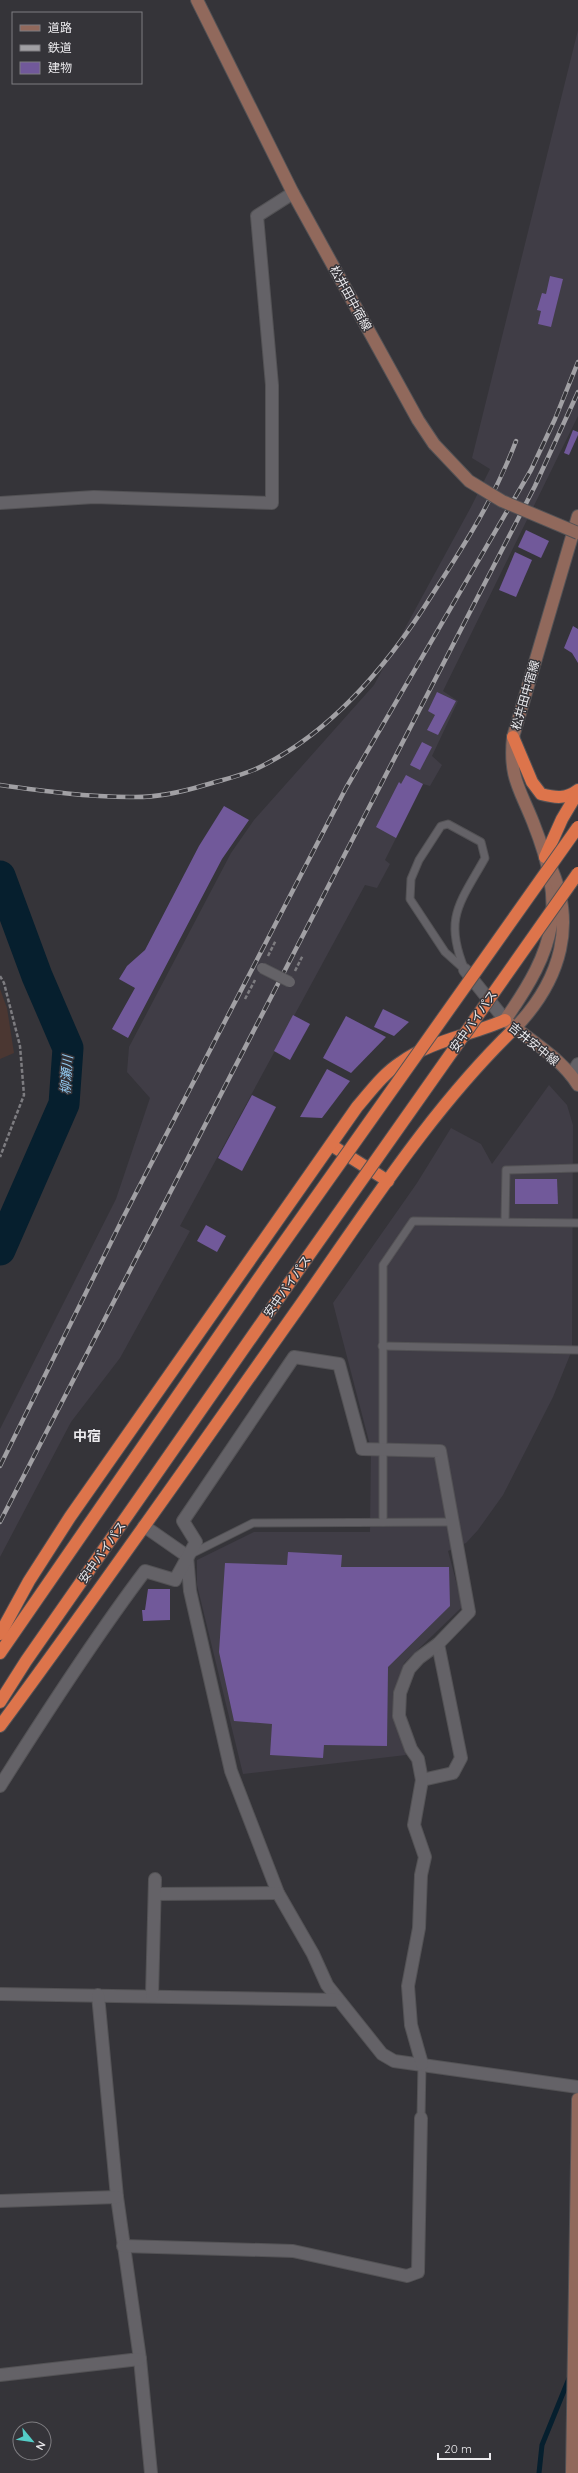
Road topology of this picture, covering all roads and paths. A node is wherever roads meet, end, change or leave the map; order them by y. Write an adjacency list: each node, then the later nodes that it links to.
1 (196, 0): 2 (main road, 松井田中宿線)
2 (293, 193): 4 (street); 7 (main road, 松井田中宿線, bridge)
3 (0, 495): 4 (street)
4 (35, 500): 5 (street)
5 (0, 503)
6 (578, 516): 8 (main road, 松井田中宿線)
7 (578, 533)
8 (513, 738): 9 (highway); 11 (main road, 松井田中宿線)
9 (578, 791): 11 (highway)
10 (578, 827): 40 (highway, bridge)
11 (545, 857): 13 (main road, 松井田中宿線); 20 (main road, 松井田中宿線)
12 (578, 874): 13 (highway); 41 (highway, 安中バイパス, bridge)
13 (562, 885): 21 (main road, 松井田中宿線)
14 (276, 940): 15 (path)
15 (262, 968): 18 (street, bridge); 19 (path)
16 (465, 970): 16 (lane); 20 (street)
17 (0, 976): 26 (path)
18 (290, 982)
19 (245, 999)
20 (505, 1020): 21 (main road, 吉井安中線); 25 (highway)
21 (515, 1028): 23 (main road, 吉井安中線); 28 (highway)
22 (578, 1064): 23 (street)
23 (571, 1075): 24 (main road, 吉井安中線)
24 (578, 1085)
25 (331, 1145): 28 (highway); 38 (highway)
26 (0, 1156)
27 (578, 1168): 29 (lane)
28 (388, 1181): 36 (highway)
29 (505, 1221): 30 (lane); 31 (lane)
30 (578, 1223)
31 (382, 1346): 32 (lane); 33 (lane)
32 (578, 1350)
33 (382, 1449): 34 (lane); 35 (street); 37 (street)
34 (383, 1522): 35 (lane); 37 (lane)
35 (453, 1522): 39 (street)
36 (144, 1526): 37 (street); 42 (highway)
37 (187, 1556): 44 (street); 46 (street)
38 (0, 1634)
39 (438, 1644): 43 (street); 43 (street)
40 (0, 1653)
41 (0, 1702)
42 (0, 1726)
43 (422, 1780): 52 (street)
44 (0, 1786)
45 (155, 1879): 47 (street)
46 (278, 1893): 47 (street); 51 (street)
47 (154, 1894): 50 (street)
48 (0, 1994): 49 (street)
49 (98, 1995): 50 (street); 56 (street)
50 (152, 1996): 51 (street)
51 (338, 2000): 52 (street)
52 (422, 2064): 53 (street); 55 (lane)
53 (578, 2087)
54 (578, 2099): 62 (main road)
55 (421, 2118): 58 (street)
56 (117, 2197): 57 (street); 58 (street)
57 (0, 2201)
58 (123, 2246): 59 (street)
59 (140, 2360): 60 (street); 61 (street)
60 (0, 2375)
61 (151, 2473)
62 (572, 2473)

